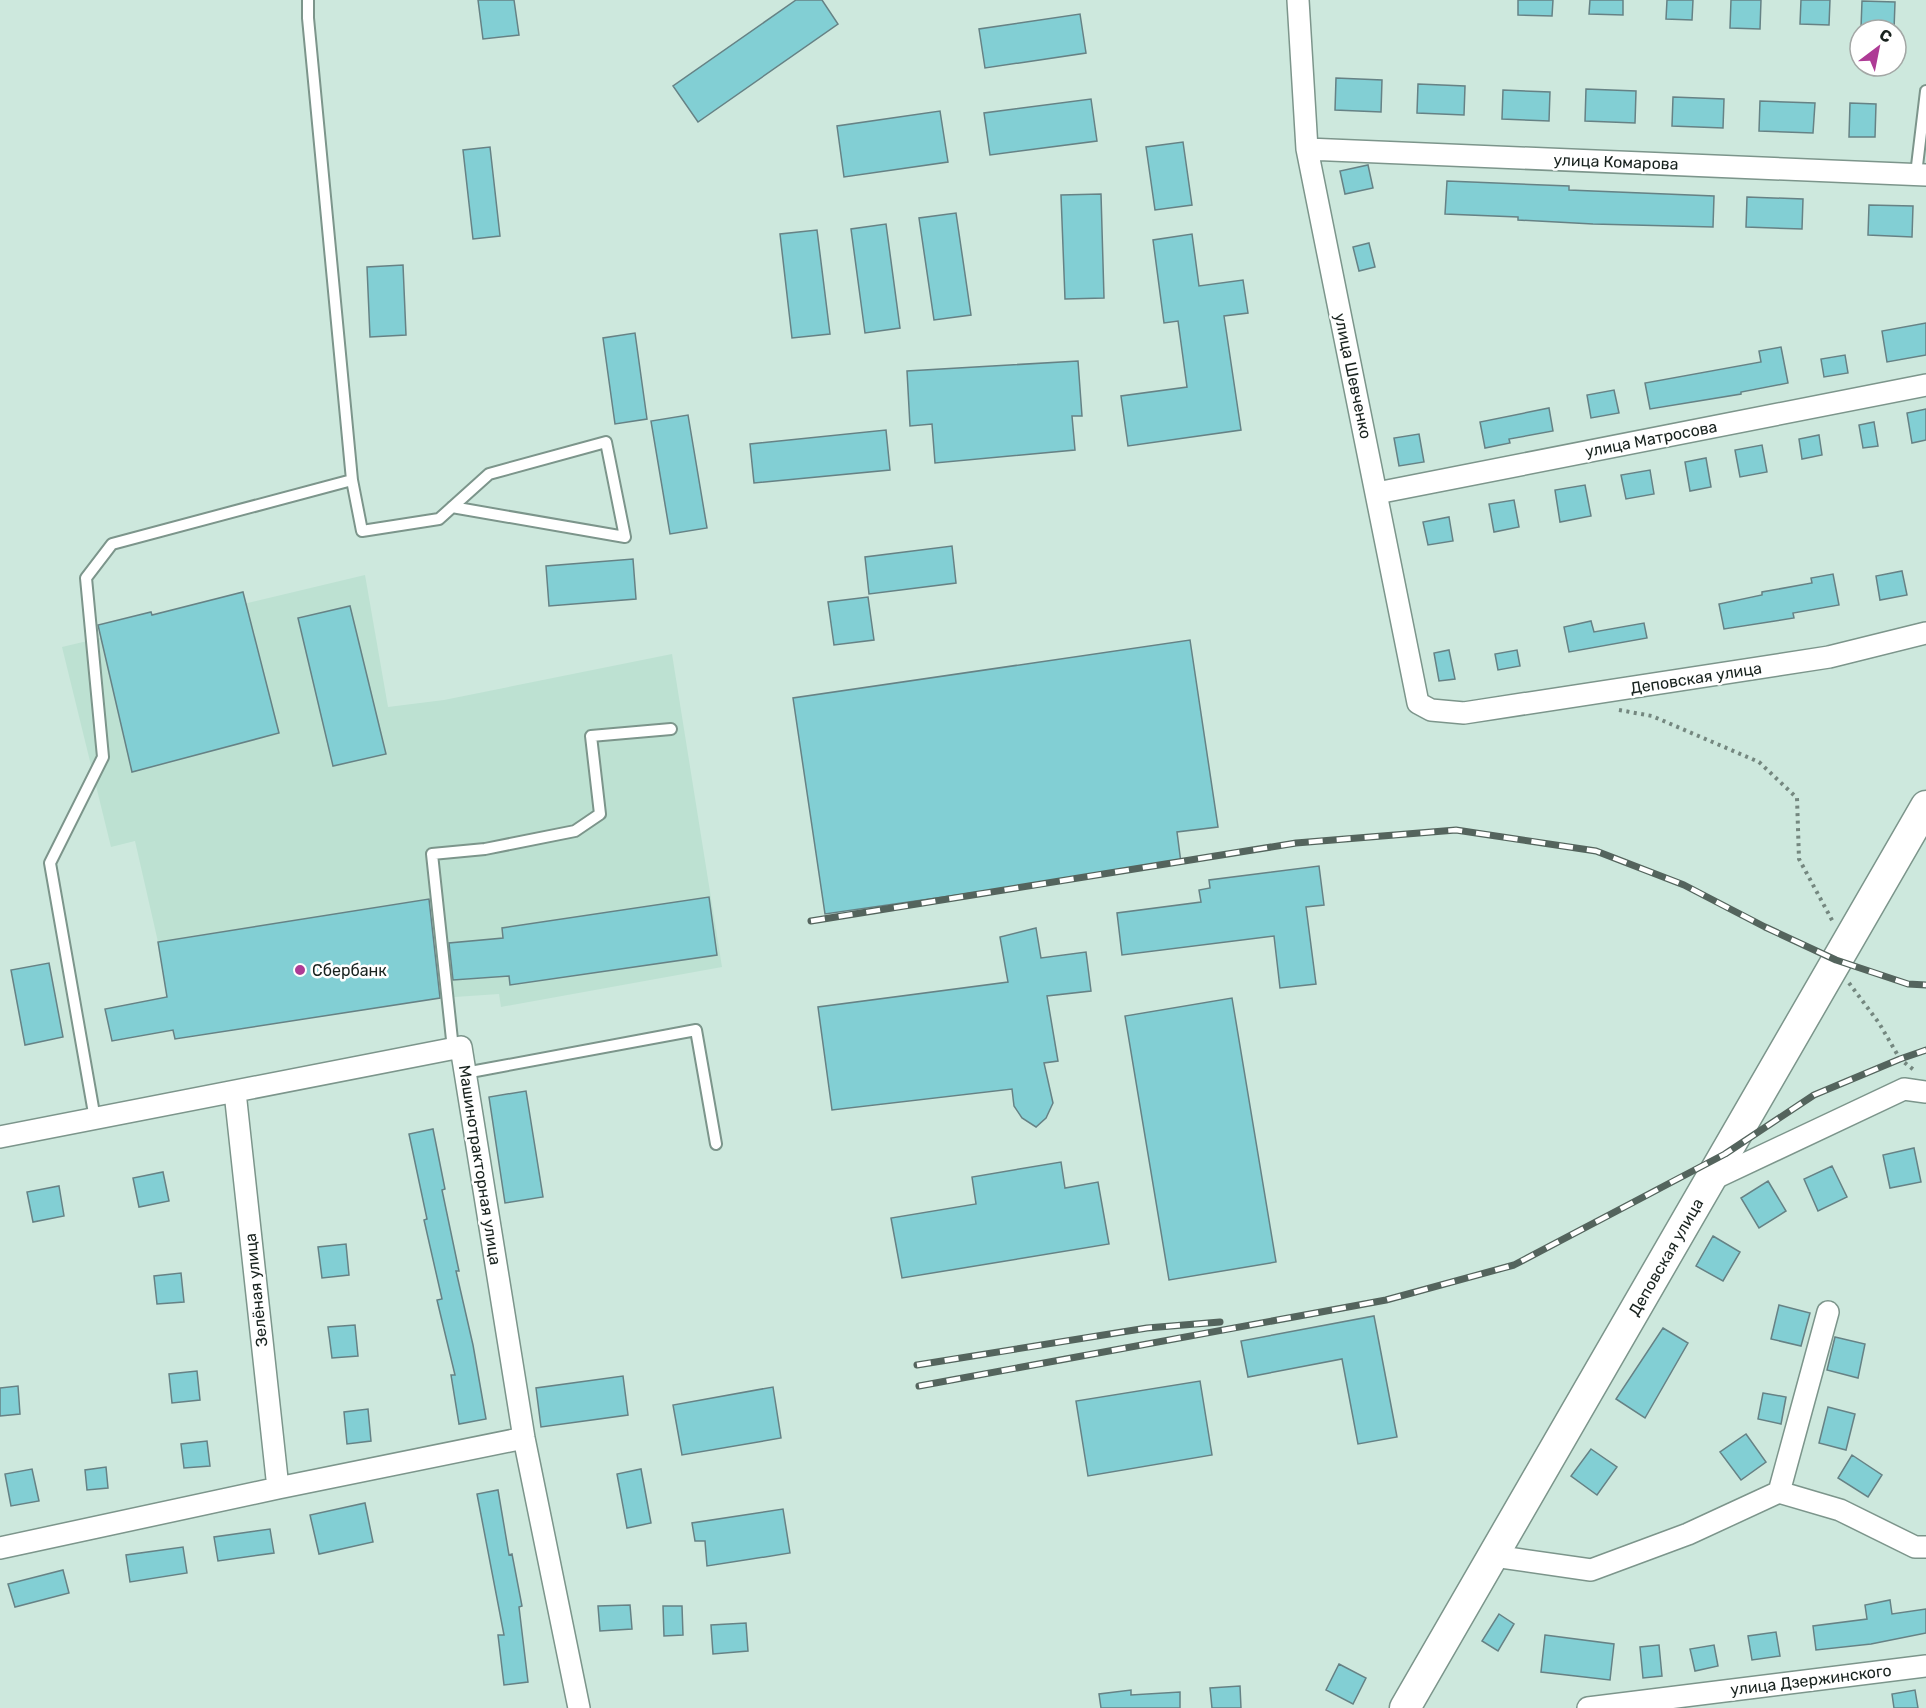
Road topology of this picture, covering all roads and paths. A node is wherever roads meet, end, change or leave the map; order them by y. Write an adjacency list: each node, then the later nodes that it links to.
1 (308, 0): 7 (lane)
2 (1298, 0): 4 (street, улица Шевченко)
3 (1926, 91): 5 (lane)
4 (1307, 149): 5 (street, улица Комарова); 8 (street, улица Шевченко)
5 (1921, 174)
6 (1926, 385): 8 (street, улица Матросова)
7 (352, 480): 9 (lane); 20 (lane)
8 (1377, 493): 12 (street, улица Шевченко)
9 (452, 507): 9 (lane)
10 (1926, 633): 12 (street, Деповская улица)
11 (1610, 708): 15 (path)
12 (1464, 713)
13 (671, 729): 16 (lane)
14 (1926, 806): 15 (street, Деповская улица)
15 (1836, 960): 18 (path); 23 (street, Деповская улица)
16 (453, 1049): 17 (street, Машинотракторная улица); 19 (street, Машинотракторная улица)
17 (465, 1072): 22 (lane); 25 (street, Машинотракторная улица)
18 (1922, 1083): 23 (street)
19 (235, 1092): 20 (street, Машинотракторная улица); 26 (street, Зелёная улица)
20 (95, 1119): 21 (street, Машинотракторная улица)
21 (0, 1137)
22 (716, 1144)
23 (1710, 1180): 30 (street, Деповская улица)
24 (1828, 1312): 27 (street)
25 (524, 1438): 26 (street); 32 (street, Машинотракторная улица)
26 (278, 1488): 29 (street)
27 (1779, 1492): 28 (street); 30 (street)
28 (1926, 1547)
29 (0, 1548)
30 (1494, 1556): 33 (street, Деповская улица)
31 (1926, 1666): 34 (street, улица Дзержинского)
32 (579, 1708)
33 (1405, 1708)
34 (1588, 1708)

